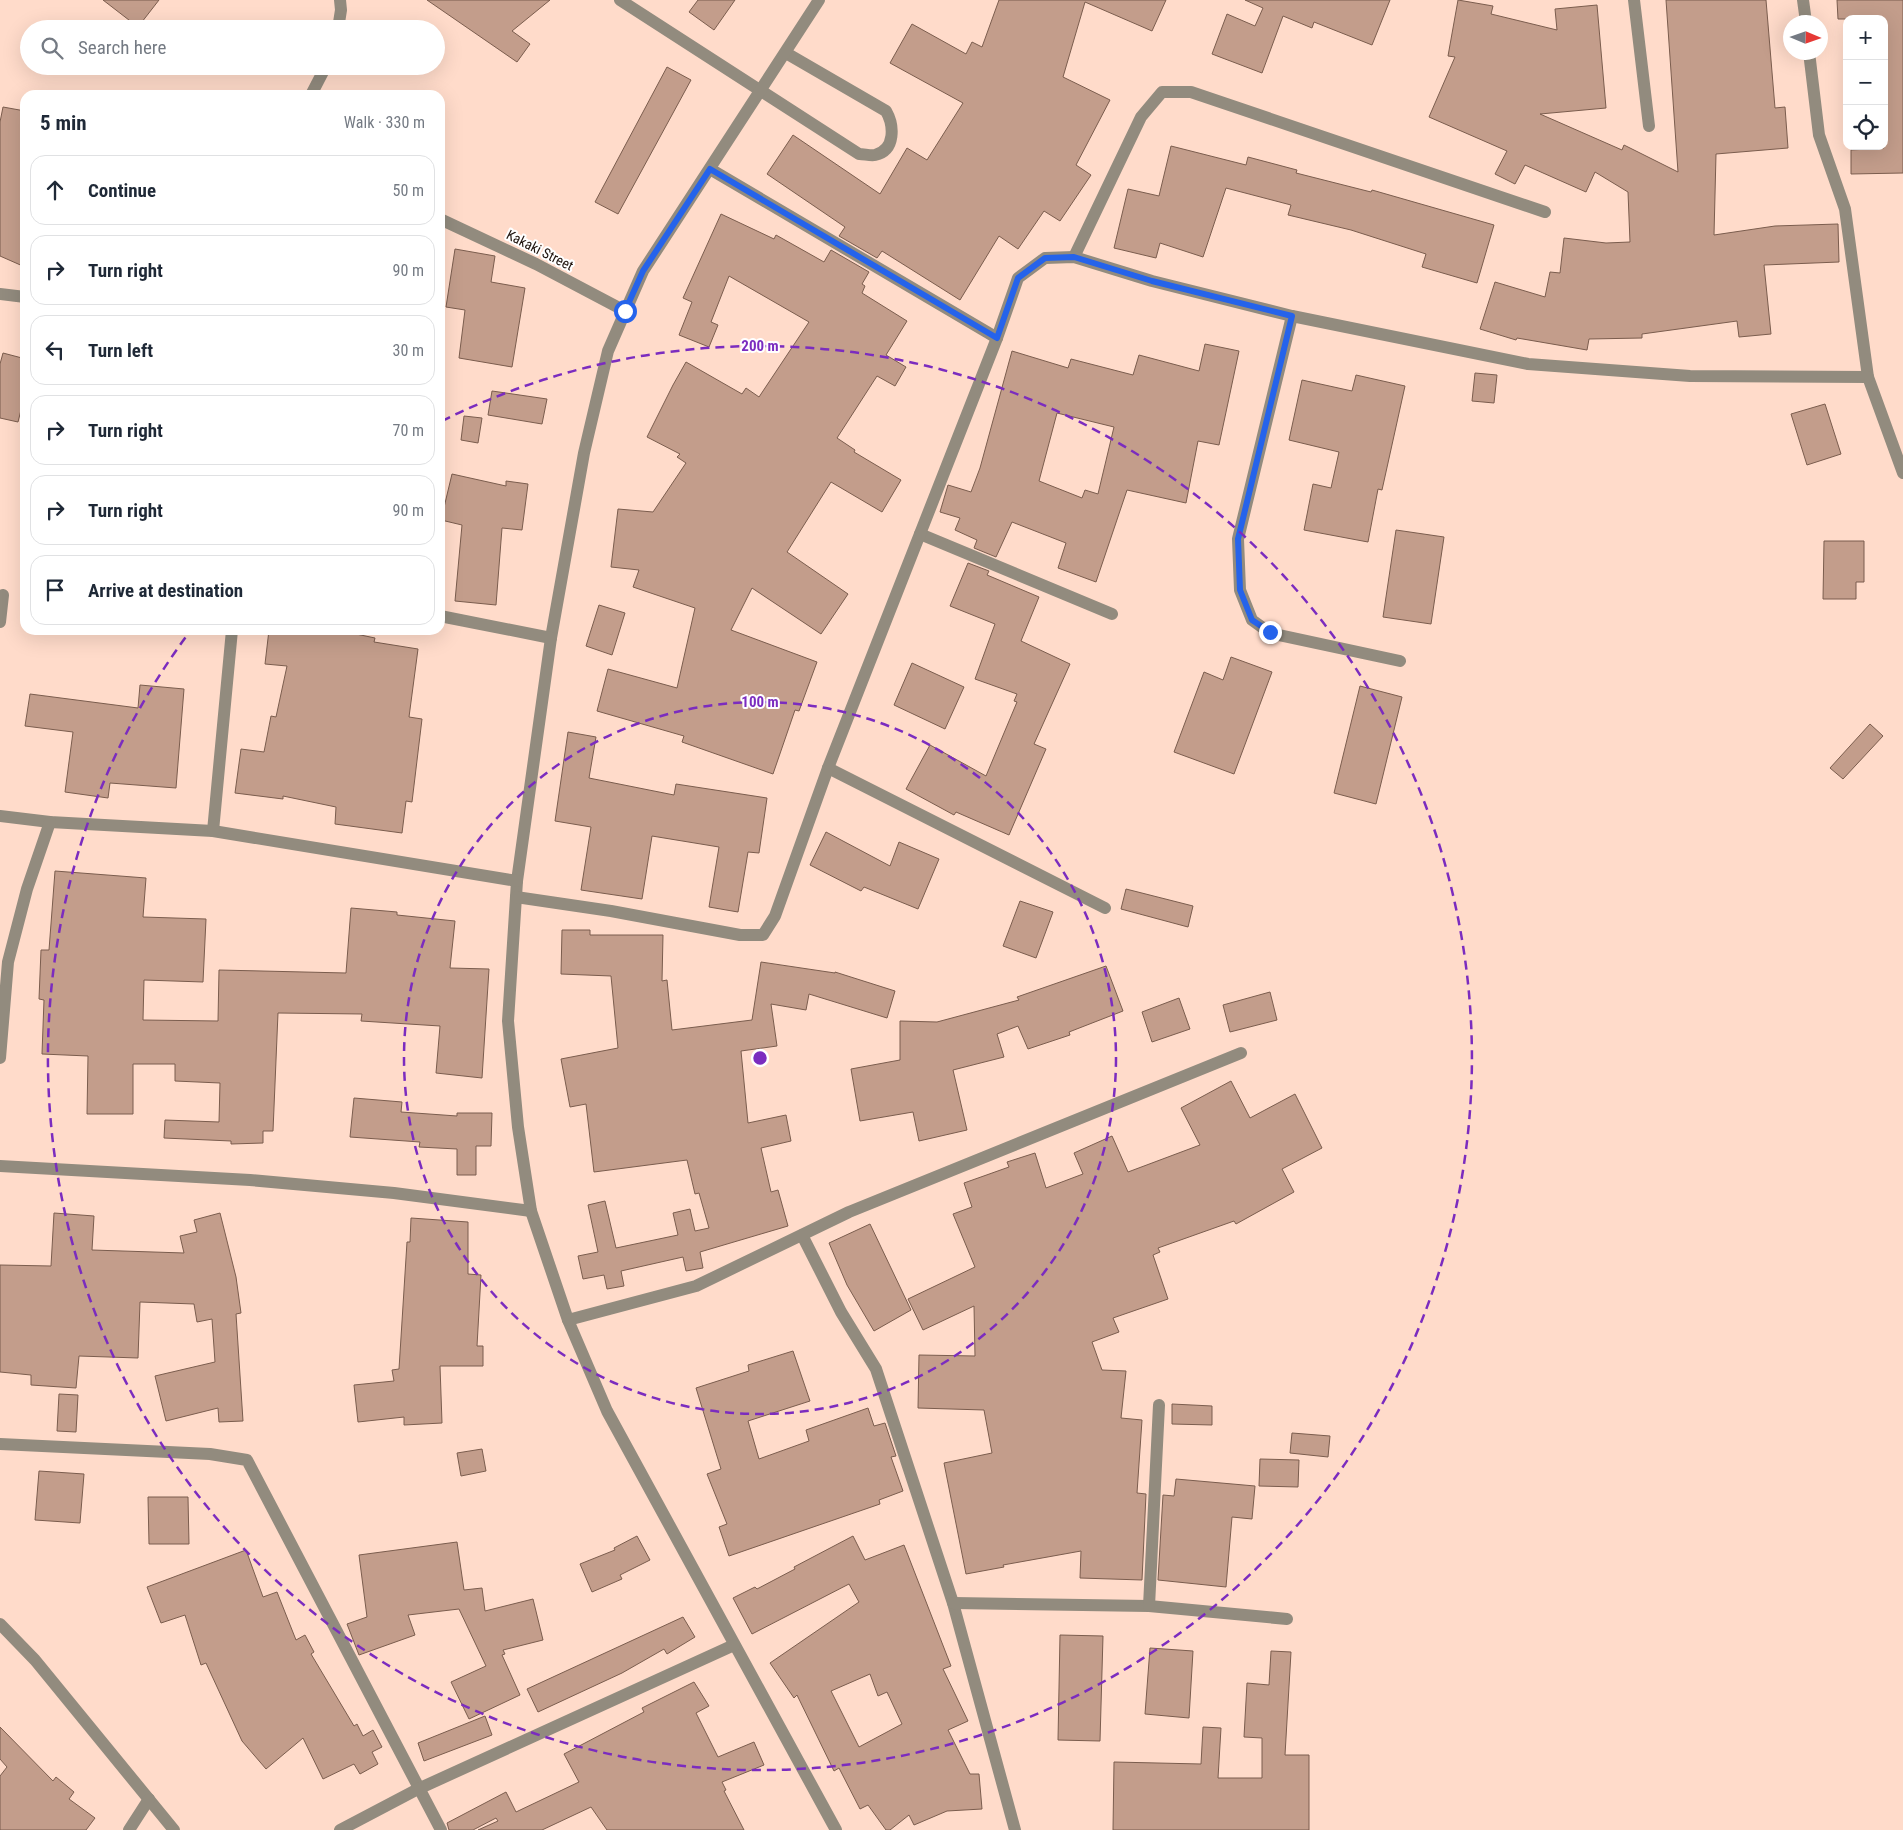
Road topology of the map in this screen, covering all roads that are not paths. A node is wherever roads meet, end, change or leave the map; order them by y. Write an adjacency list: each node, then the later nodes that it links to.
1 (340, 0): 7 (street)
2 (620, 0): 12 (street)
3 (819, 0): 8 (street)
4 (1634, 0): 13 (street)
5 (1803, 0): 6 (street)
6 (1805, 15)
7 (339, 20)
8 (786, 53): 12 (street); 12 (street)
9 (1810, 60): 23 (street)
10 (321, 75): 11 (street)
11 (314, 90)
12 (761, 92): 14 (street)
13 (1649, 126)
14 (710, 169): 20 (street); 22 (street)
15 (1544, 212): 17 (street)
16 (445, 221): 20 (street, Kakaki Street)
17 (1074, 257): 21 (street); 22 (street)
18 (0, 294): 19 (street)
19 (20, 296)
20 (625, 311): 31 (street)
21 (1292, 316): 23 (street); 32 (street)
22 (997, 338): 25 (street)
23 (1868, 377): 24 (street)
24 (1903, 473)
25 (920, 534): 27 (street); 33 (street)
26 (3, 595): 29 (street)
27 (1112, 614)
28 (445, 617): 31 (street)
29 (0, 622)
30 (232, 635): 36 (street)
31 (551, 638): 37 (street)
32 (1400, 662)
33 (828, 768): 38 (street); 39 (street)
34 (0, 816): 35 (street)
35 (50, 822): 36 (street); 41 (street)
36 (214, 831): 37 (street)
37 (516, 881): 38 (street)
38 (516, 897): 43 (street)
39 (1105, 908)
40 (1241, 1053): 44 (street)
41 (0, 1058)
42 (0, 1166): 43 (street)
43 (531, 1211): 45 (street)
44 (802, 1235): 45 (street); 48 (street)
45 (568, 1320): 52 (street)
46 (1160, 1405): 49 (street)
47 (0, 1444): 53 (street)
48 (953, 1603): 49 (street); 60 (street)
49 (1149, 1606): 50 (street)
50 (1287, 1619)
51 (0, 1624): 54 (street)
52 (734, 1645): 53 (street); 59 (street)
53 (418, 1789): 57 (street); 58 (street)
54 (149, 1799): 55 (street); 56 (street)
55 (129, 1830)
56 (174, 1830)
57 (340, 1830)
58 (441, 1830)
59 (836, 1830)
60 (1015, 1830)

